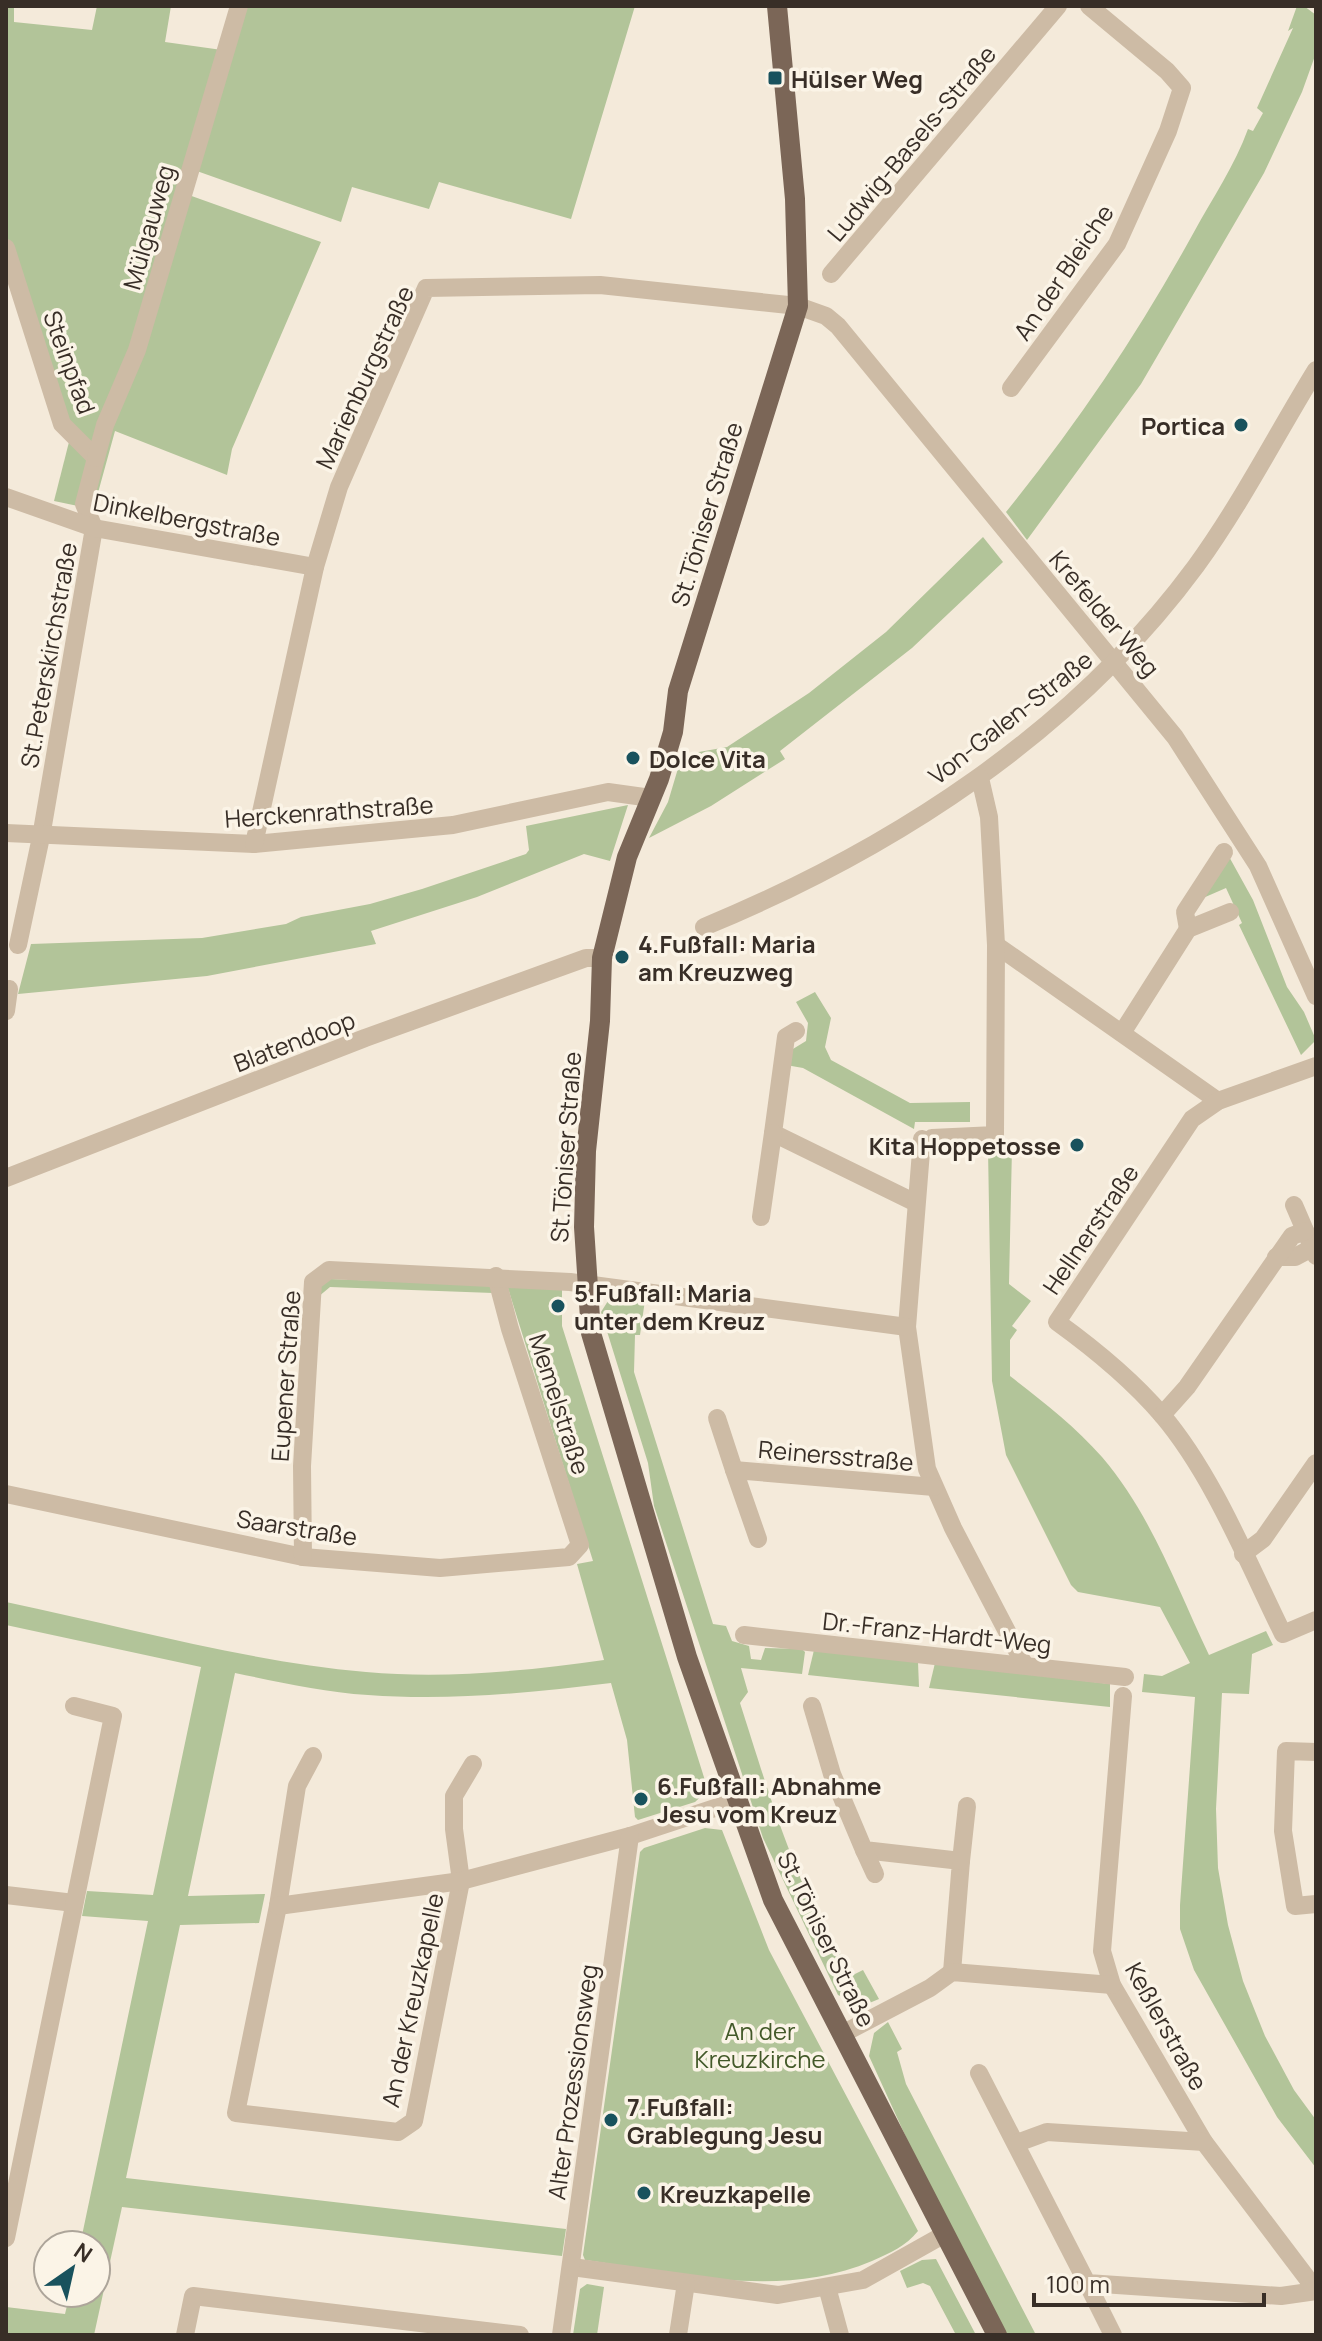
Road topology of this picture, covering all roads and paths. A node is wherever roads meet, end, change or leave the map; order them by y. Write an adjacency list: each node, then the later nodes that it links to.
1 (239, 6): 10 (street, Mülgauweg)
2 (777, 6): 7 (main road, St.Töniser Straße)
3 (1058, 6): 6 (street, Ludwig-Basels-Straße)
4 (1089, 6): 9 (street, An der Bleiche)
5 (6, 248): 10 (street, Steinpfad)
6 (831, 274)
7 (798, 306): 13 (street, Marienburgstraße); 14 (street, Krefelder Weg); 16 (main road, St.Töniser Straße)
8 (1316, 370): 14 (street, Von-Galen-Straße)
9 (1011, 388)
10 (96, 458): 12 (street)
11 (6, 497): 12 (street, Dinkelbergstraße)
12 (94, 528): 13 (street, Dinkelbergstraße); 18 (street, St.Peterskirchstraße)
13 (315, 567): 19 (street, Marienburgstraße)
14 (1116, 663): 15 (street, Von-Galen-Straße); 28 (street, Krefelder Weg)
15 (980, 778): 22 (street, Von-Galen-Straße); 25 (street)
16 (651, 798): 19 (street, Herckenrathstraße); 26 (main road, St.Töniser Straße)
17 (6, 833): 18 (street, Herckenrathstraße)
18 (41, 837): 19 (street, Herckenrathstraße); 24 (street, St.Peterskirchstraße)
19 (254, 844)
20 (1224, 852): 23 (street)
21 (1230, 912): 23 (street)
22 (704, 927)
23 (1188, 929): 31 (street)
24 (18, 945)
25 (996, 945): 31 (street); 36 (street)
26 (602, 958): 35 (street, Blatendoop); 41 (main road, St.Töniser Straße)
27 (9, 989): 29 (street)
28 (1316, 996)
29 (6, 1011)
30 (796, 1031): 34 (street)
31 (1122, 1033): 33 (street)
32 (1316, 1066): 33 (street, Hellnerstraße)
33 (1218, 1101): 43 (street, Hellnerstraße)
34 (773, 1133): 36 (street); 38 (street)
35 (6, 1178)
36 (916, 1203): 42 (street)
37 (1294, 1205): 39 (street)
38 (761, 1217)
39 (1311, 1245): 43 (street)
40 (496, 1276): 41 (street, Eupener Straße); 50 (street, Memelstraße); 52 (street, Eupener Straße)
41 (586, 1286): 42 (street, Eupener Straße); 62 (main road, St.Töniser Straße)
42 (907, 1327): 47 (street)
43 (1162, 1415): 51 (street, Hellnerstraße)
44 (717, 1418): 46 (street, Reinersstraße)
45 (1316, 1463): 51 (street)
46 (734, 1470): 47 (street, Reinersstraße); 49 (street, Reinersstraße)
47 (934, 1487): 55 (street)
48 (6, 1494): 52 (street, Saarstraße)
49 (758, 1539)
50 (580, 1545): 52 (street, Saarstraße)
51 (1243, 1554): 53 (street, Hellnerstraße)
52 (303, 1557)
53 (1316, 1620)
54 (744, 1635): 55 (street, Dr.-Franz-Hardt-Weg)
55 (1024, 1664): 56 (street, Dr.-Franz-Hardt-Weg)
56 (1124, 1687): 74 (street, Keßlerstraße)
57 (74, 1706): 70 (street)
58 (812, 1706): 65 (street)
59 (1316, 1752): 71 (street)
60 (313, 1756): 72 (street, An der Kreuzkapelle)
61 (473, 1764): 68 (street, An der Kreuzkapelle)
62 (736, 1801): 64 (street, An der Kreuzkapelle); 75 (main road, St.Töniser Straße)
63 (967, 1806): 66 (street)
64 (630, 1836): 68 (street, An der Kreuzkapelle); 81 (street, Alter Prozessionsweg)
65 (864, 1850): 66 (street); 67 (street)
66 (961, 1861): 73 (street)
67 (875, 1874)
68 (461, 1881): 72 (street, An der Kreuzkapelle); 72 (street, An der Kreuzkapelle)
69 (6, 1895): 70 (street)
70 (74, 1903): 80 (street)
71 (1316, 1904)
72 (278, 1906)
73 (952, 1972): 74 (street); 75 (street)
74 (1112, 1985): 77 (street, Keßlerstraße)
75 (844, 2033): 79 (main road, St.Töniser Straße)
76 (979, 2073): 78 (street)
77 (1204, 2142): 78 (street); 85 (street, Keßlerstraße)
78 (1017, 2143): 83 (street)
79 (945, 2234): 84 (street); 92 (main road, St.Töniser Straße)
80 (6, 2238)
81 (572, 2267): 82 (street); 89 (street, Alter Prozessionsweg)
82 (686, 2283): 84 (street); 90 (street)
83 (1087, 2283): 85 (street); 93 (street)
84 (827, 2287): 91 (street)
85 (1316, 2290)
86 (376, 2326): 87 (street); 88 (street)
87 (185, 2335)
88 (520, 2335)
89 (561, 2335)
90 (678, 2335)
91 (840, 2335)
92 (997, 2335)
93 (1113, 2335)

